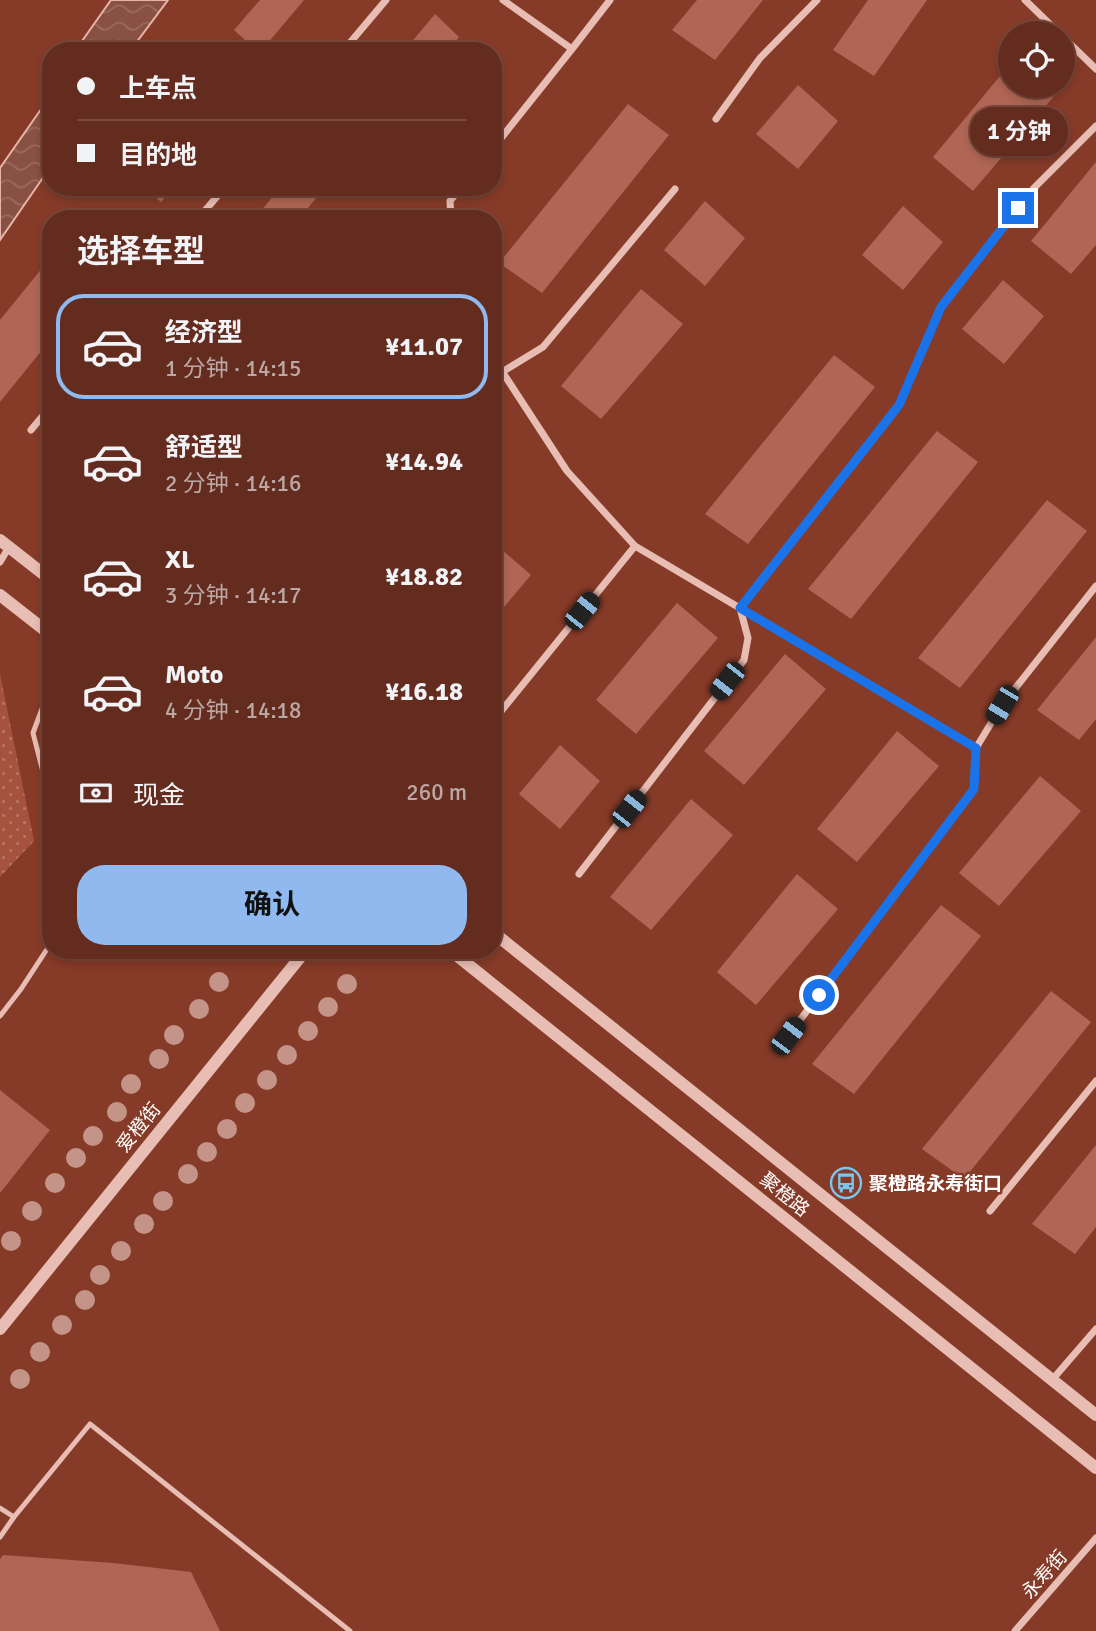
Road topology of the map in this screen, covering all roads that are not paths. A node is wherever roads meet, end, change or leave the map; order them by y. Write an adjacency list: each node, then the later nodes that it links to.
1 (386, 0): 7 (street)
2 (503, 0): 8 (street)
3 (610, 0): 8 (street)
4 (817, 0): 11 (street)
5 (1025, 0): 6 (street)
6 (1047, 21)
7 (351, 42)
8 (572, 49): 13 (street)
9 (1075, 49): 10 (street)
10 (1096, 69)
11 (716, 119)
12 (1096, 126): 26 (street)
13 (502, 137)
14 (675, 189): 17 (street)
15 (217, 196): 16 (street)
16 (206, 210)
17 (502, 372): 21 (street)
18 (42, 417): 19 (street)
19 (31, 430)
20 (4, 543): 22 (street); 23 (street)
21 (635, 547): 26 (street); 29 (street)
22 (0, 562)
23 (42, 573)
24 (1096, 586): 30 (street)
25 (0, 595): 27 (street)
26 (740, 608): 30 (street); 32 (street)
27 (42, 628)
28 (42, 708): 31 (lane)
29 (502, 710)
30 (976, 748): 38 (street)
31 (42, 768)
32 (579, 874)
33 (502, 939): 43 (street, 聚橙路)
34 (42, 956): 37 (lane)
35 (299, 959): 41 (street, 爱橙街)
36 (461, 959): 45 (street, 聚橙路)
37 (0, 1016)
38 (788, 1036)
39 (1096, 1081): 40 (street)
40 (989, 1211)
41 (0, 1329)
42 (1096, 1329): 43 (street)
43 (1052, 1380): 44 (street, 聚橙路)
44 (1096, 1415)
45 (1096, 1468)
46 (0, 1508): 47 (lane)
47 (14, 1517): 48 (lane); 50 (lane)
48 (0, 1537)
49 (1096, 1538): 51 (street, 永寿街)
50 (350, 1631)
51 (1015, 1631)

